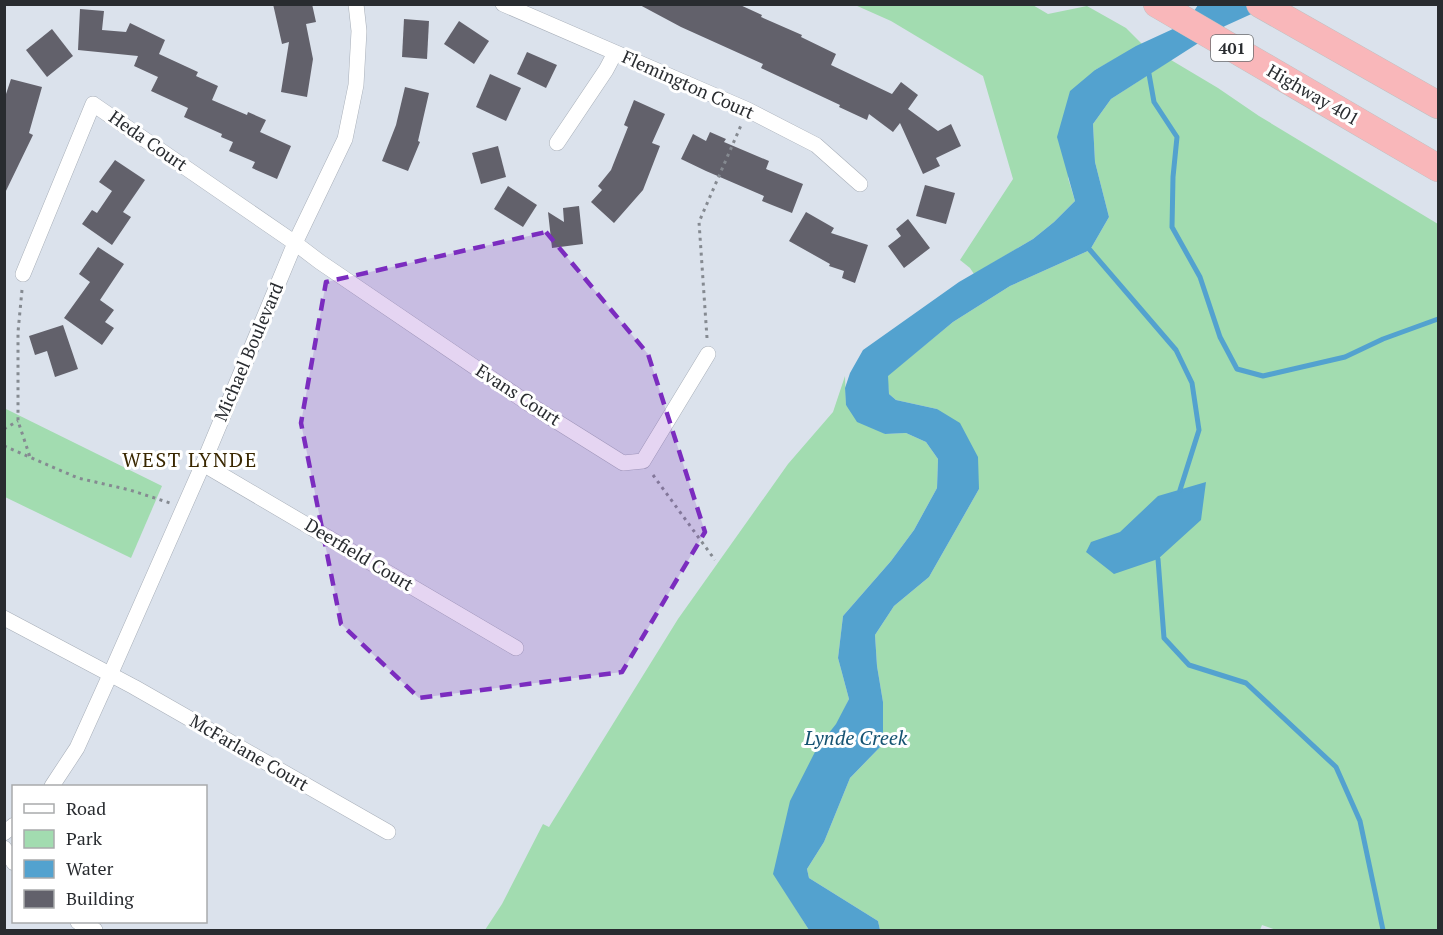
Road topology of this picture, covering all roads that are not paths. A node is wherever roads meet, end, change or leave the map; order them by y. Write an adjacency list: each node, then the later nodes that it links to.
1 (356, 4): 10 (street, Michael Boulevard)
2 (503, 4): 5 (street, Flemington Court)
3 (1157, 4): 8 (highway, Highway 401 / 401)
4 (1260, 4): 6 (highway)
5 (615, 53): 7 (street); 9 (street, Flemington Court)
6 (1438, 105)
7 (557, 143)
8 (1438, 168)
9 (860, 184)
10 (295, 243): 11 (street, Heda Court); 12 (street, Evans Court); 13 (street, Michael Boulevard)
11 (23, 274)
12 (708, 354)
13 (203, 464): 15 (street, Deerfield Court); 16 (street, Michael Boulevard)
14 (4, 618): 16 (street, McFarlane Court)
15 (516, 648)
16 (110, 675): 17 (street, Michael Boulevard); 18 (street, McFarlane Court)
17 (53, 785)
18 (388, 832)

